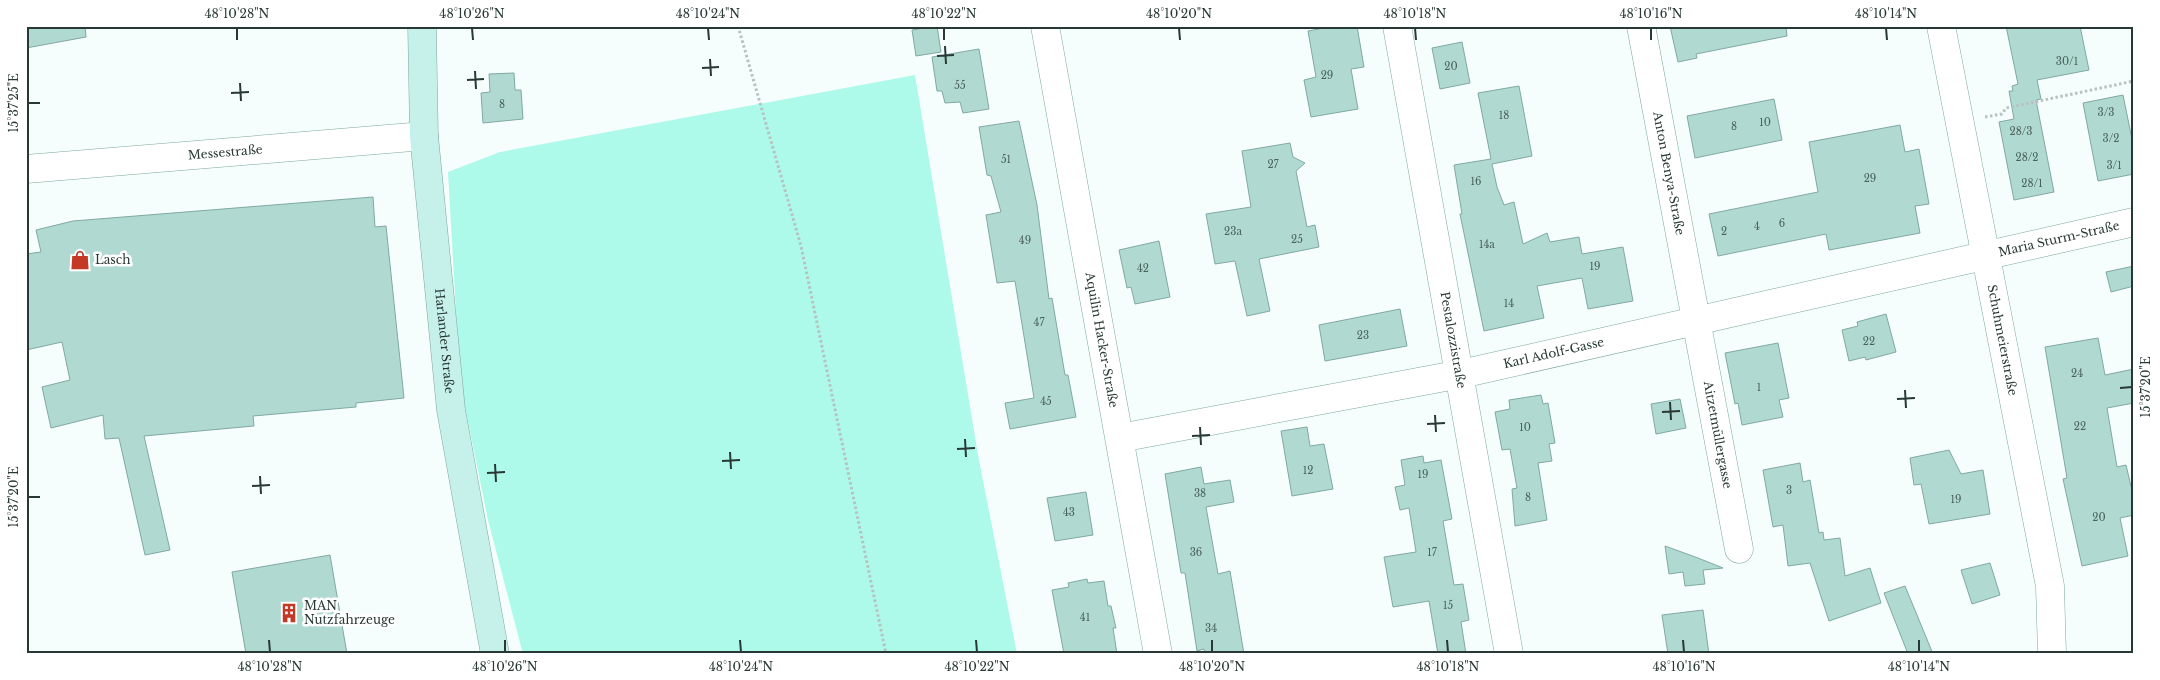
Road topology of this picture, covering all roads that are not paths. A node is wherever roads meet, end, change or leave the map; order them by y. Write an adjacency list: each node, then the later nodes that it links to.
1 (422, 26): 6 (main road, Harlander Straße)
2 (1045, 26): 12 (street, Aquilin Hacker-Straße)
3 (1397, 26): 11 (street, Pestalozzistraße)
4 (1641, 26): 10 (street, Anton Benya-Straße)
5 (1941, 26): 9 (street, Schuhmeierstraße)
6 (424, 136): 7 (street, Messestraße); 15 (main road, Harlander Straße)
7 (26, 169)
8 (2134, 222): 9 (street, Maria Sturm-Straße)
9 (1985, 254): 10 (street, Karl Adolf-Gasse); 14 (street, Schuhmeierstraße)
10 (1698, 321): 11 (street, Karl Adolf-Gasse); 13 (street, Aitzetmüllergasse)
11 (1461, 374): 12 (street, Karl Adolf-Gasse); 17 (street, Pestalozzistraße)
12 (1120, 438): 16 (street, Aquilin Hacker-Straße)
13 (1739, 549)
14 (2050, 653)
15 (495, 654)
16 (1158, 654)
17 (1509, 654)

